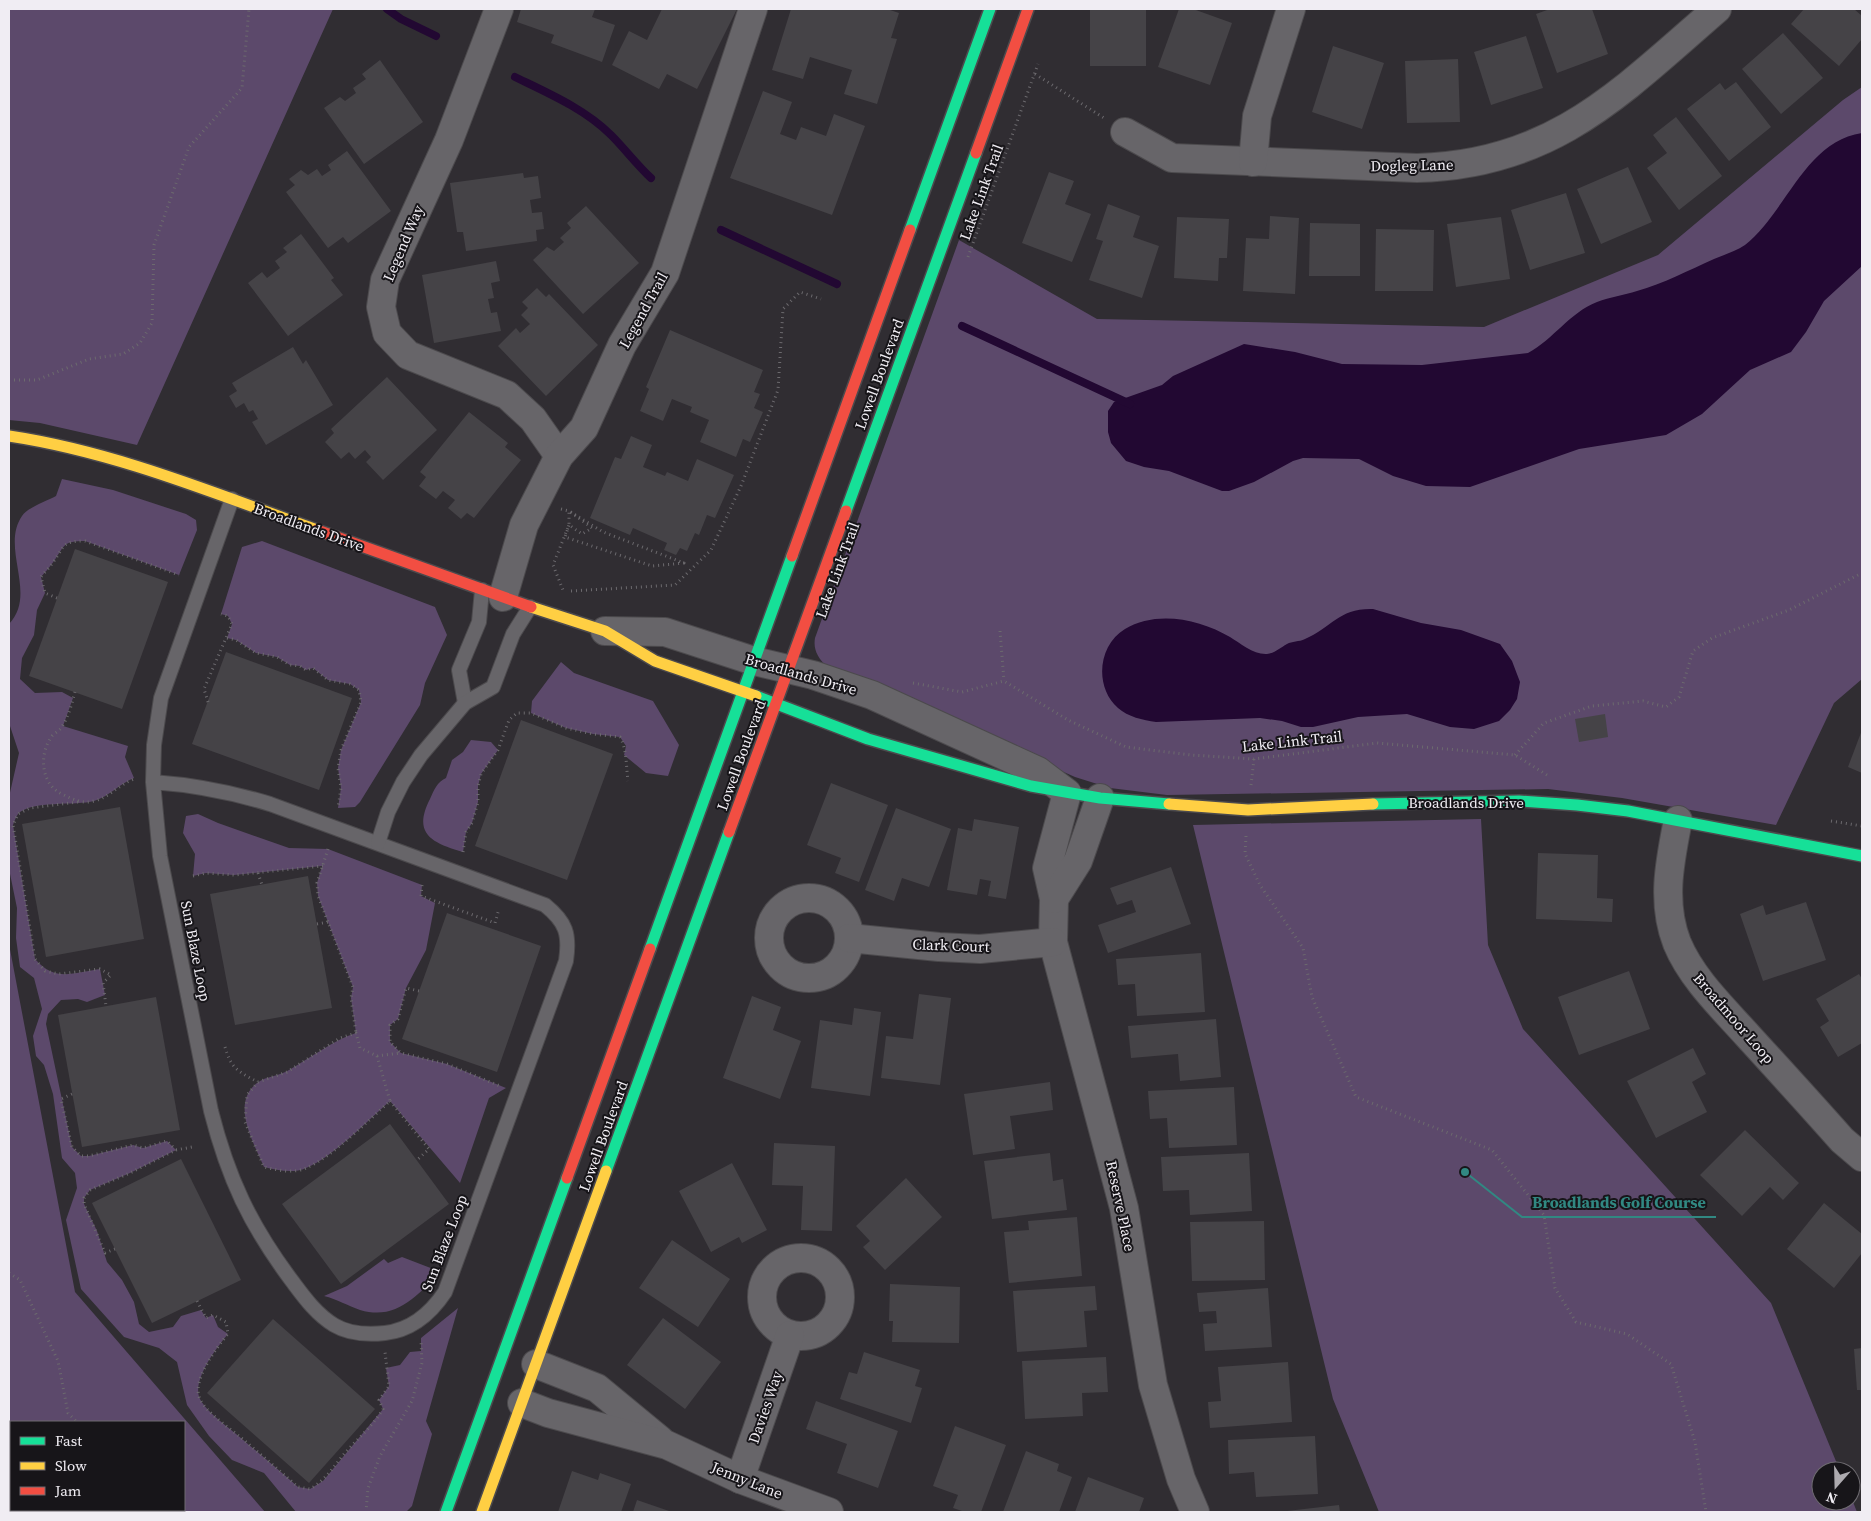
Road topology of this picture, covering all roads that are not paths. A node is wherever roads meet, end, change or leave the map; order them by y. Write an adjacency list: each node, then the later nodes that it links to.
1 (499, 9): 10 (street, Legend Way)
2 (753, 9): 10 (street, Legend Trail)
3 (990, 9): 15 (main road, Lowell Boulevard)
4 (1028, 9): 16 (main road, Lowell Boulevard)
5 (1291, 9): 8 (street)
6 (1718, 9): 8 (street, Dogleg Lane)
7 (1125, 132): 8 (street, Dogleg Lane)
8 (1253, 162)
9 (9, 436): 11 (main road, Broadlands Drive)
10 (559, 456): 12 (street, Legend Trail)
11 (232, 500): 12 (main road, Broadlands Drive); 20 (lane, Sun Blaze Loop)
12 (492, 593): 13 (main road, Broadlands Drive); 18 (lane)
13 (530, 607): 14 (main road, Broadlands Drive); 18 (lane)
14 (605, 631): 15 (street, Broadlands Drive); 17 (main road, Broadlands Drive)
15 (754, 661): 16 (street, Broadlands Drive); 17 (main road, Lowell Boulevard)
16 (787, 669): 19 (main road, Lowell Boulevard); 21 (street, Broadlands Drive)
17 (744, 691): 19 (main road, Broadlands Drive); 35 (main road, Lowell Boulevard)
18 (465, 703): 24 (lane)
19 (776, 703): 21 (main road, Broadlands Drive); 31 (main road, Lowell Boulevard)
20 (153, 782): 24 (lane, Sun Blaze Loop); 24 (lane, Sun Blaze Loop)
21 (1067, 793): 22 (main road, Broadlands Drive); 26 (street, Reserve Place)
22 (1100, 798): 23 (main road, Broadlands Drive); 26 (street)
23 (1678, 820): 25 (main road, Broadlands Drive); 29 (street, Broadmoor Loop)
24 (378, 843)
25 (1862, 856)
26 (1054, 899): 28 (street, Reserve Place)
27 (849, 938): 28 (street, Clark Court)
28 (1053, 942): 38 (street, Reserve Place)
29 (1862, 1157)
30 (790, 1335): 34 (street, Davies Way)
31 (536, 1364): 32 (main road, Lowell Boulevard); 33 (street, Jenny Lane)
32 (522, 1403): 33 (street, Jenny Lane); 36 (main road, Lowell Boulevard)
33 (667, 1445): 34 (street, Jenny Lane)
34 (740, 1479): 37 (street, Jenny Lane)
35 (446, 1512)
36 (482, 1512)
37 (829, 1512)
38 (1195, 1512)

